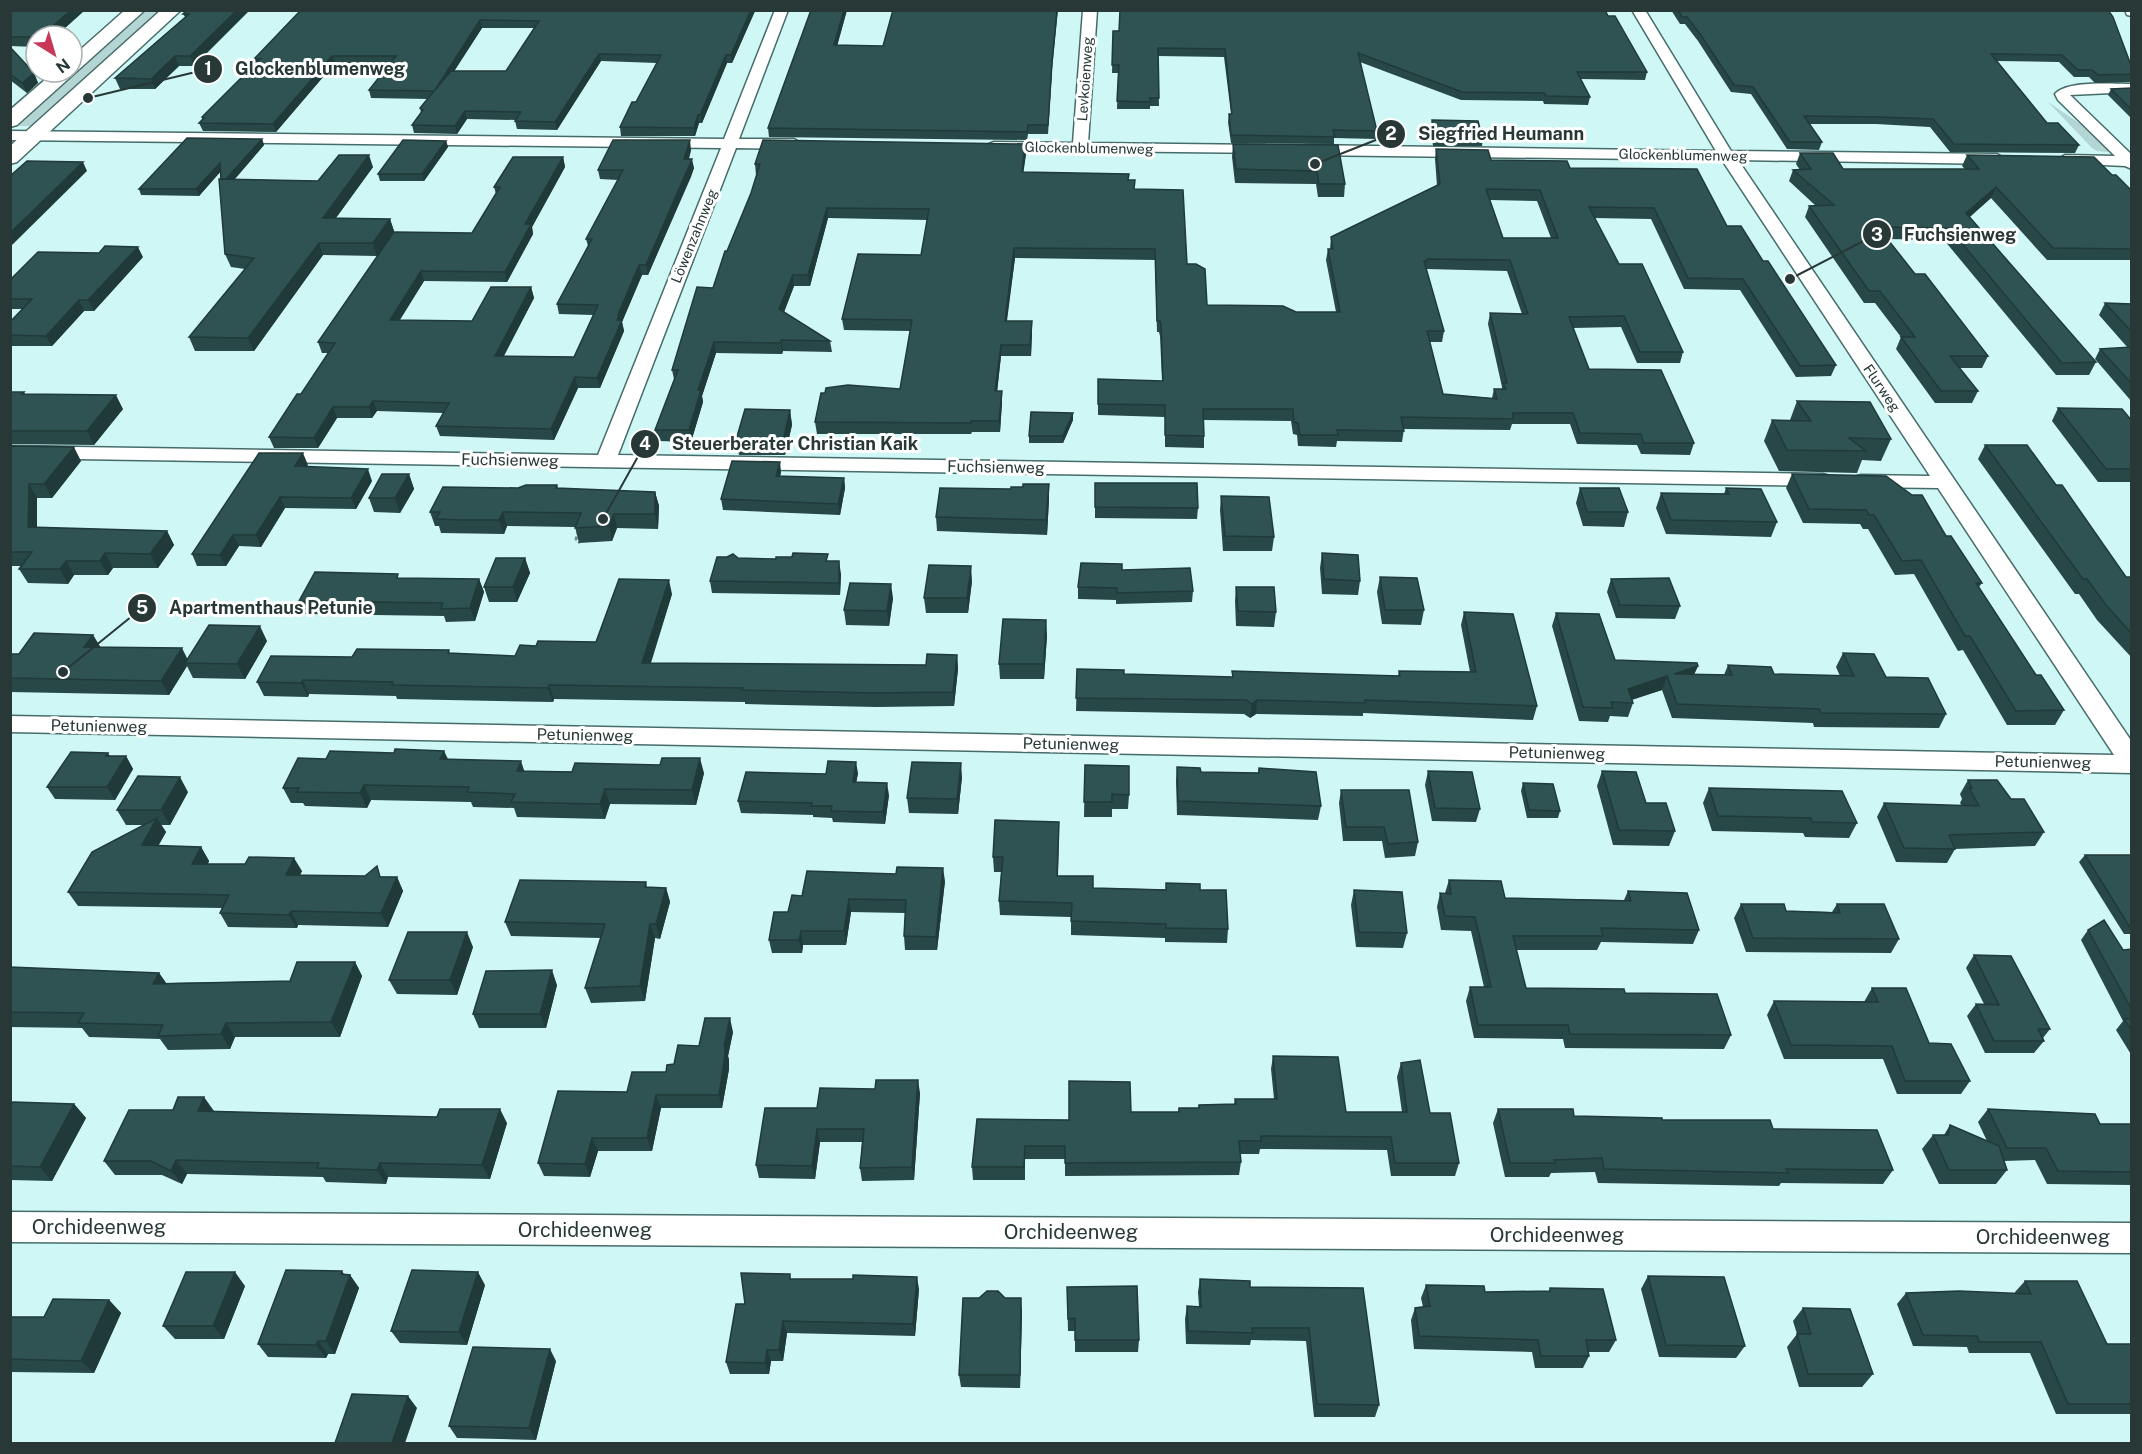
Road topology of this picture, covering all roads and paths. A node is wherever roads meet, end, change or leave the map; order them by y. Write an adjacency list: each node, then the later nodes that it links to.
1 (136, 10): 6 (main road)
2 (172, 10): 10 (main road)
3 (782, 10): 11 (street, Löwenzahnweg)
4 (1090, 10): 14 (street, Levkoienweg)
5 (1638, 10): 15 (street, Flurweg)
6 (84, 56)
7 (55, 84): 9 (main road)
8 (2132, 88): 19 (street)
9 (11, 130): 10 (street)
10 (36, 135): 11 (street); 16 (main road)
11 (730, 144): 12 (street); 21 (street, Löwenzahnweg)
12 (805, 145)
13 (982, 146): 14 (street, Glockenblumenweg)
14 (1080, 147): 15 (street, Glockenblumenweg)
15 (1728, 156): 17 (street, Glockenblumenweg); 22 (street, Flurweg)
16 (10, 158)
17 (2011, 159)
18 (2055, 160): 19 (street)
19 (2130, 162)
20 (10, 452): 21 (street, Fuchsienweg)
21 (606, 461): 22 (street, Fuchsienweg)
22 (1945, 482): 26 (street, Flurweg)
23 (583, 521): 24 (path)
24 (580, 543)
25 (10, 724): 26 (street, Petunienweg)
26 (2132, 763)
27 (10, 1227): 28 (street, Orchideenweg)
28 (2132, 1238)

